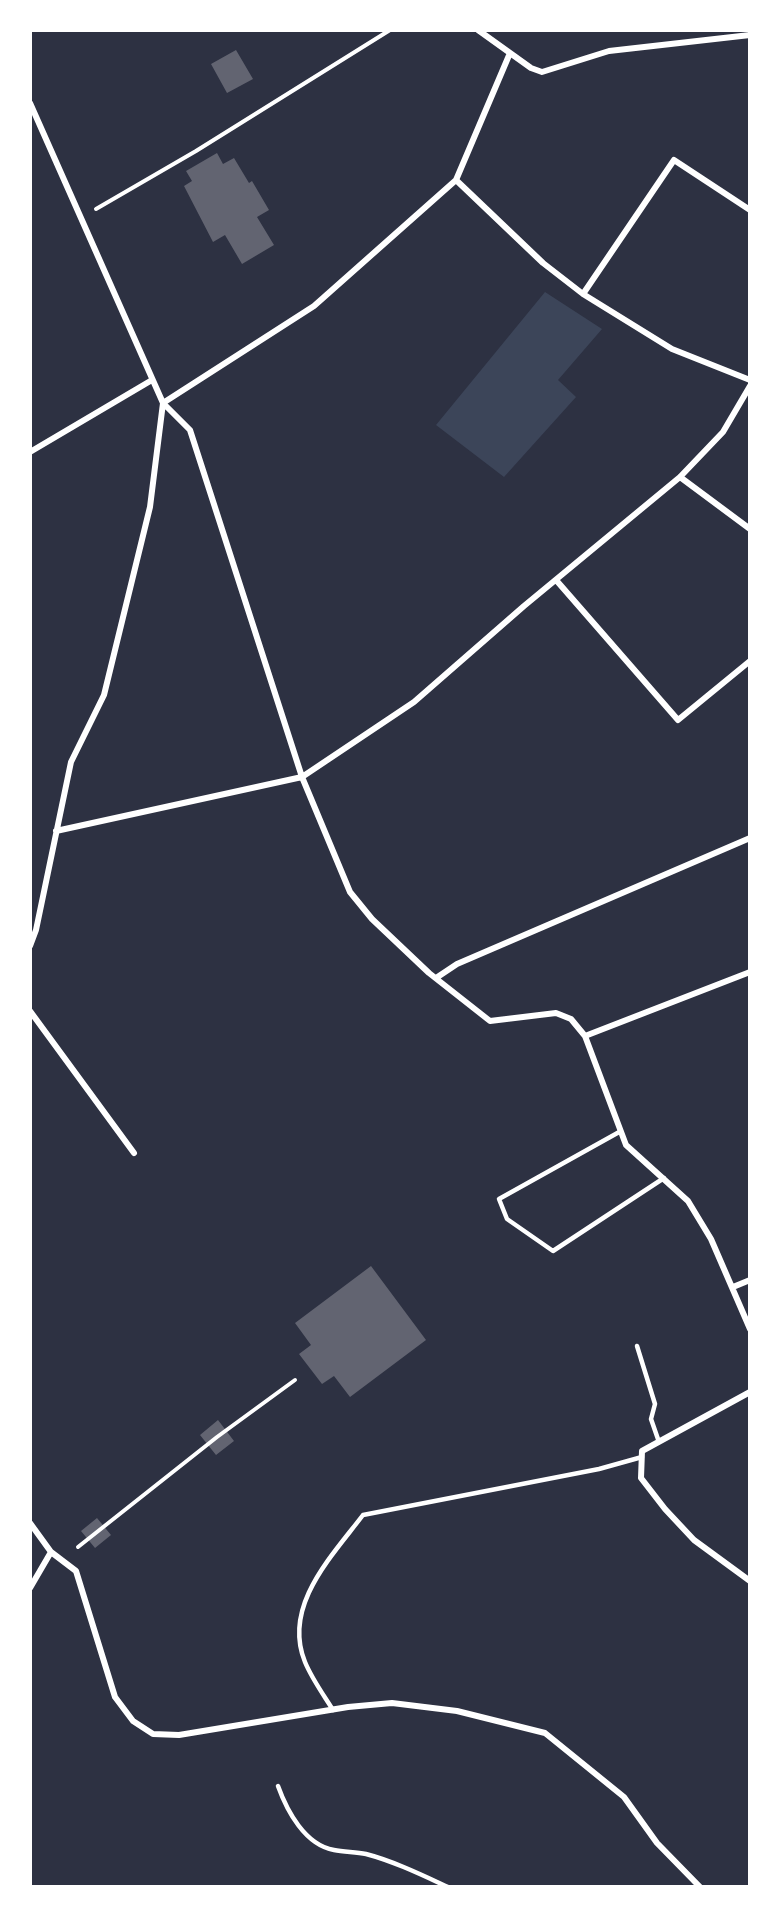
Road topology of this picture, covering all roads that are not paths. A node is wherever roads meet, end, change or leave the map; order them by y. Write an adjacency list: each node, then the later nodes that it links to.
1 (480, 31): 3 (street)
2 (750, 35): 3 (street)
3 (510, 53): 5 (street)
4 (30, 103): 8 (street)
5 (456, 180): 7 (street); 11 (street)
6 (750, 210): 7 (street)
7 (583, 294): 9 (street)
8 (152, 380): 11 (street); 12 (street)
9 (750, 380)
10 (750, 386): 13 (street)
11 (163, 403): 17 (street); 18 (street)
12 (30, 452)
13 (680, 477): 14 (street); 15 (street)
14 (750, 529)
15 (556, 580): 16 (street); 17 (street)
16 (750, 662)
17 (302, 777): 18 (street); 22 (street)
18 (56, 831): 20 (street)
19 (750, 838): 22 (street)
20 (30, 946)
21 (750, 972): 24 (street)
22 (436, 978): 24 (street)
23 (30, 1011): 26 (street)
24 (585, 1036): 25 (street)
25 (621, 1131): 27 (street); 27 (lane)
26 (134, 1153)
27 (664, 1178): 29 (street)
28 (750, 1280): 29 (street)
29 (733, 1287): 30 (street)
30 (750, 1329)
31 (637, 1346): 33 (lane)
32 (750, 1392): 33 (street)
33 (659, 1442): 34 (street)
34 (642, 1457): 37 (street); 39 (lane)
35 (30, 1524): 36 (street)
36 (51, 1552): 38 (street); 39 (street)
37 (750, 1581)
38 (30, 1588)
39 (333, 1710): 42 (street)
40 (278, 1786): 41 (lane)
41 (448, 1887)
42 (700, 1887)

